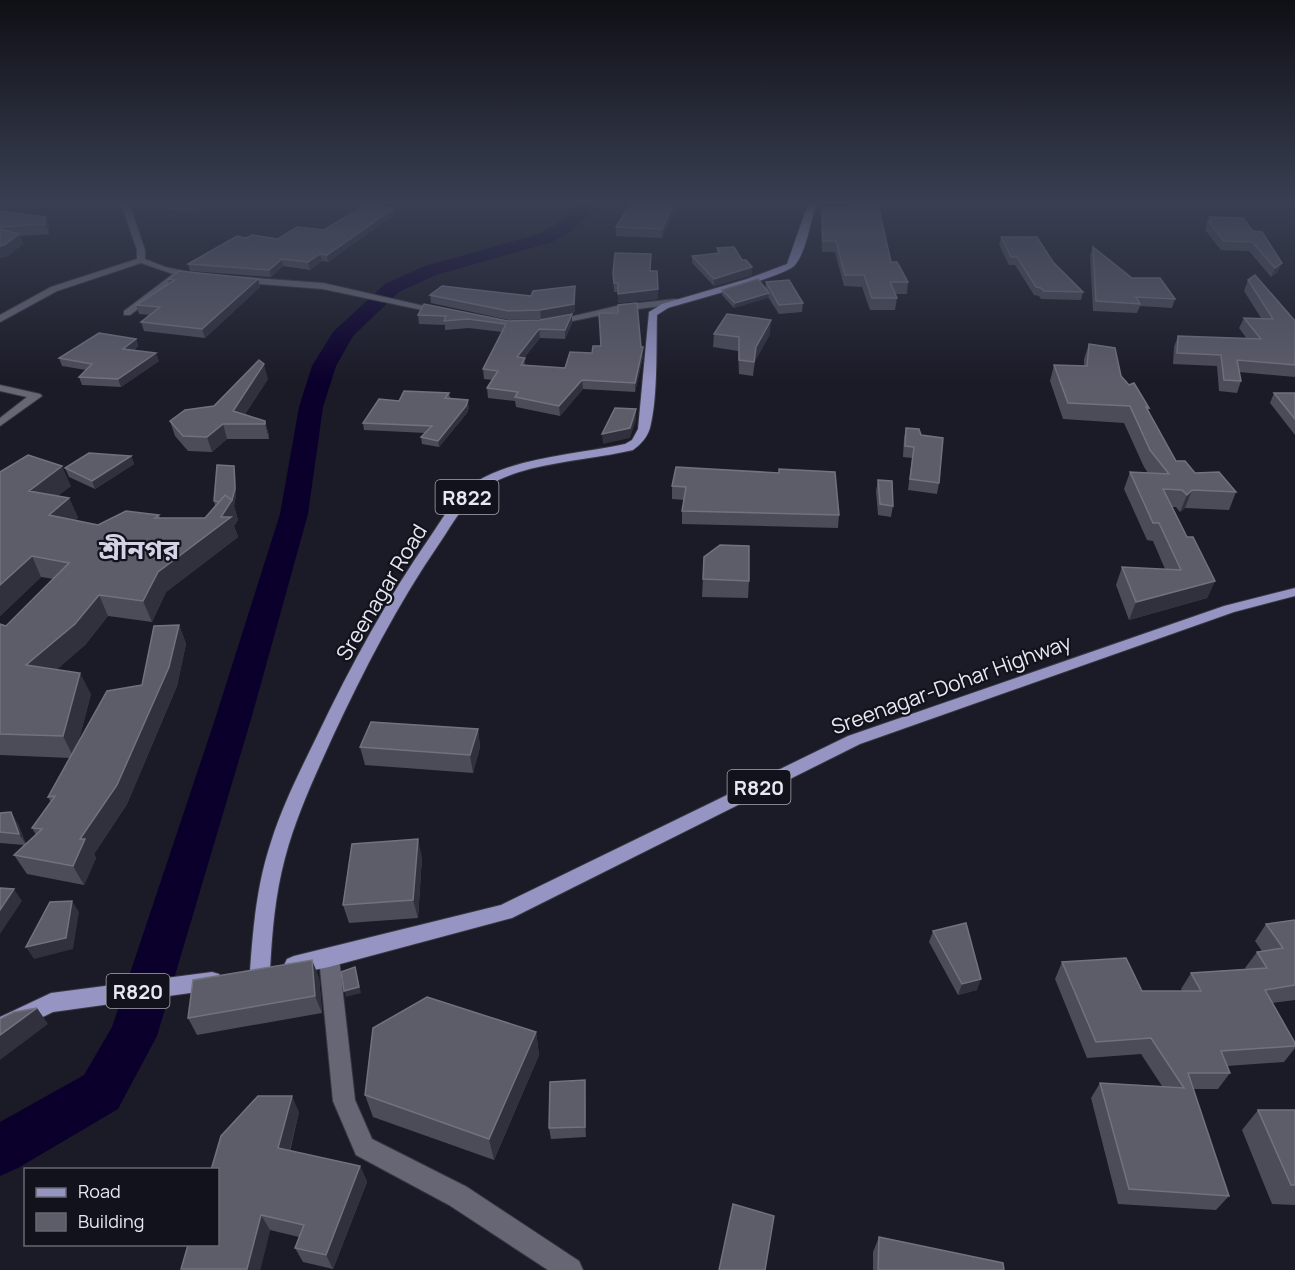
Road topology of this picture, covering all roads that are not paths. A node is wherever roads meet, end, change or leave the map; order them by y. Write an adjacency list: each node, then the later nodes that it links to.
1 (131, 263): 10 (street)
2 (150, 263): 4 (street)
3 (792, 263): 7 (main road, Sreenagar Road / R822)
4 (179, 274): 5 (street); 8 (street)
5 (202, 277)
6 (226, 279): 9 (street)
7 (675, 302): 11 (street); 16 (main road, Sreenagar Road / R822)
8 (127, 313)
9 (453, 314)
10 (0, 319)
11 (541, 324)
12 (0, 388): 13 (street)
13 (0, 423)
14 (1295, 592): 15 (main road, Sreenagar-Dohar Highway / R820)
15 (328, 958): 16 (main road, Sreenagar-Dohar Highway / R820); 19 (street)
16 (254, 972)
17 (226, 979): 18 (main road, R820)
18 (0, 1028)
19 (570, 1270)

